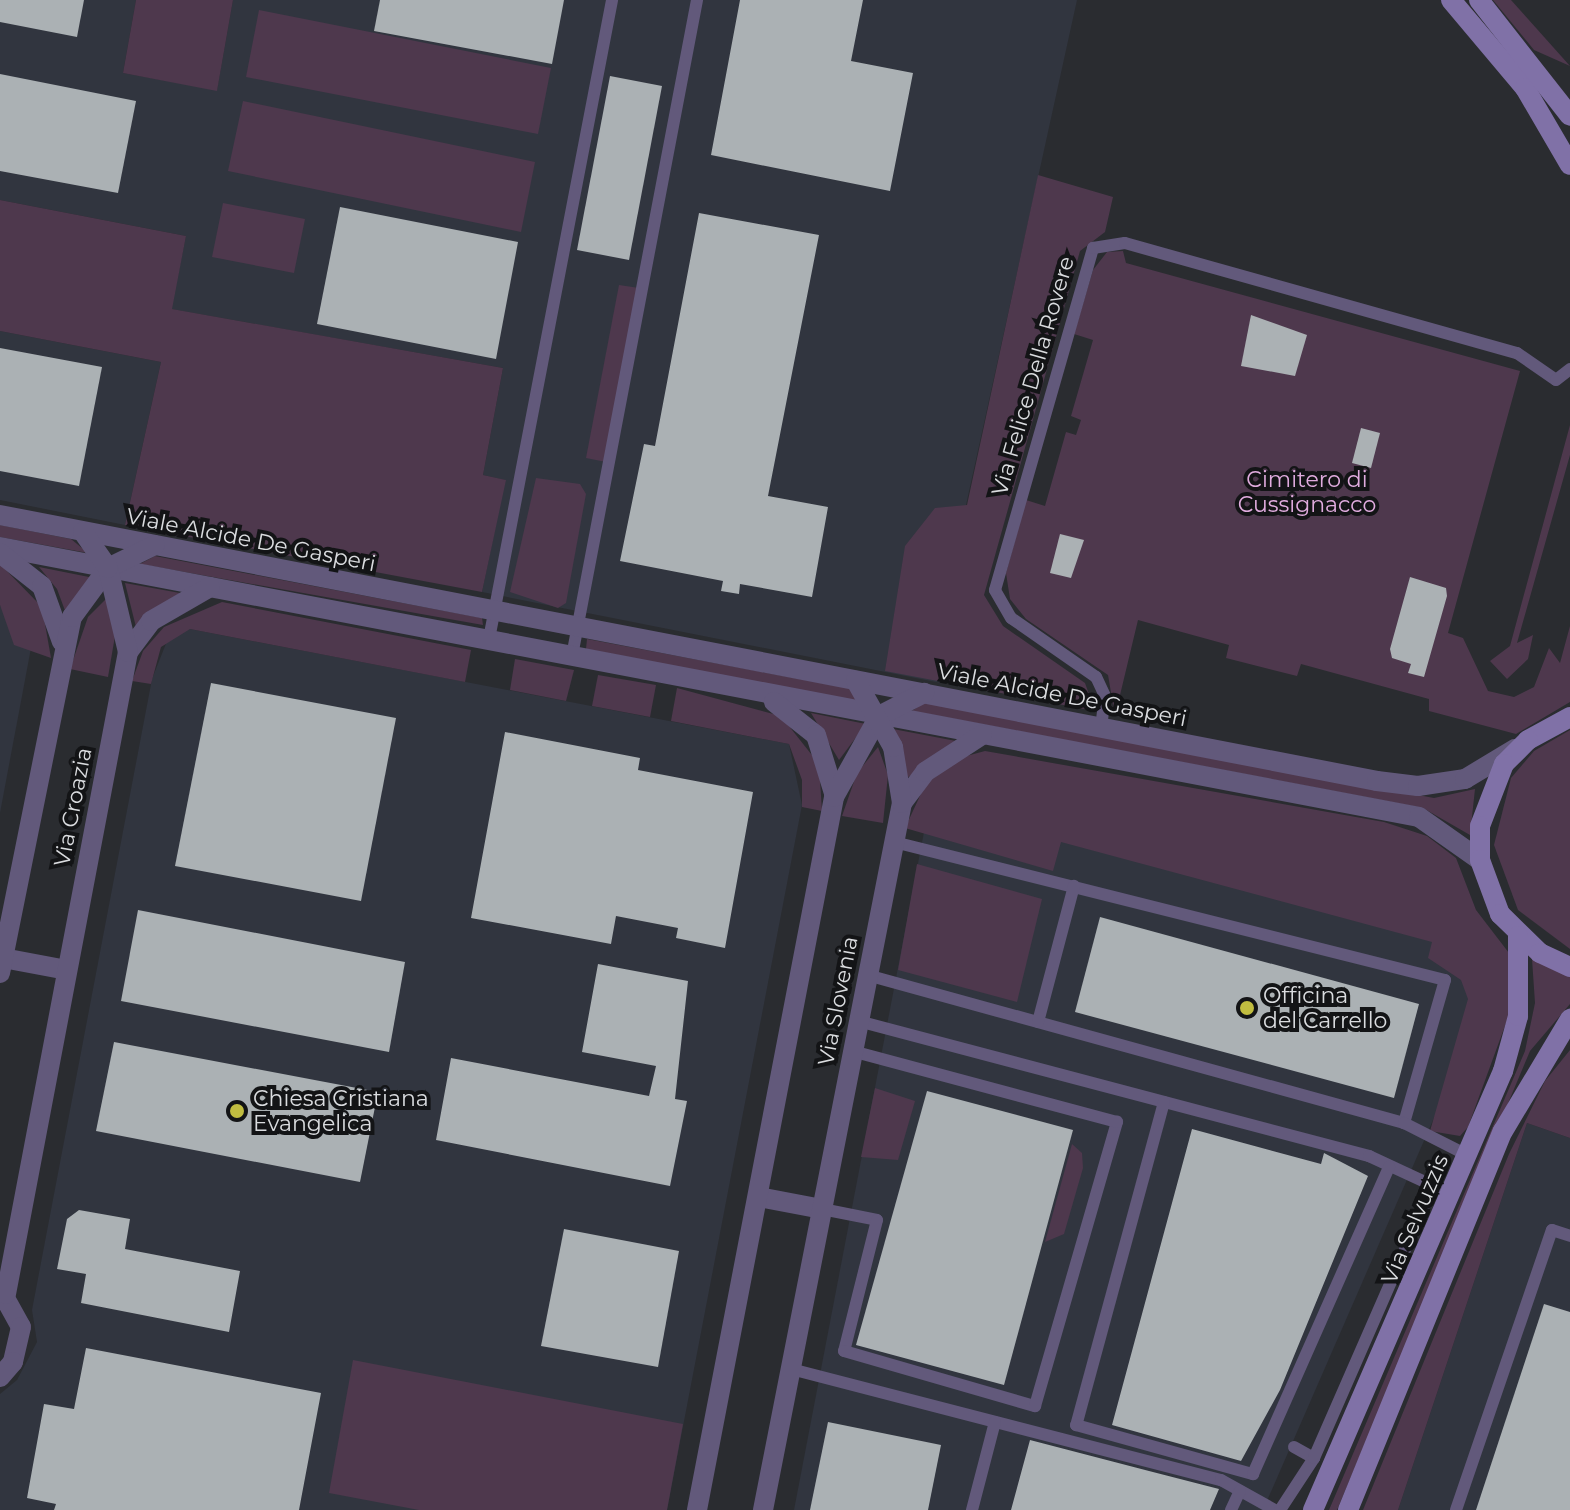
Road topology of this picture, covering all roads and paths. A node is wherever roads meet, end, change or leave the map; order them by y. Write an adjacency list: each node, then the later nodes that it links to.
1 (612, 0): 14 (lane)
2 (697, 0): 15 (lane)
3 (1451, 0): 6 (main road)
4 (1479, 0): 5 (main road)
5 (1570, 116)
6 (1570, 165)
7 (1570, 369): 25 (lane, Via Felice Della Rovere)
8 (0, 515): 9 (street, Viale Alcide De Gasperi)
9 (83, 532): 10 (street, Viale Alcide De Gasperi); 12 (street, Via Croazia)
10 (155, 545): 12 (street, Via Croazia); 14 (street, Viale Alcide De Gasperi)
11 (0, 550): 12 (street); 17 (street)
12 (108, 568): 13 (street); 17 (street, Via Croazia); 18 (street, Via Croazia)
13 (210, 587): 16 (street); 18 (street, Via Croazia)
14 (494, 611): 15 (street, Viale Alcide De Gasperi); 16 (lane)
15 (577, 627): 19 (lane); 20 (street, Viale Alcide De Gasperi)
16 (489, 639): 19 (street)
17 (63, 646): 34 (street, Via Croazia)
18 (128, 652): 36 (street, Via Croazia)
19 (572, 656): 22 (street)
20 (856, 681): 21 (street, Viale Alcide De Gasperi); 23 (street, Via Slovenia)
21 (924, 693): 23 (street); 25 (street, Viale Alcide De Gasperi)
22 (761, 695): 23 (street); 28 (street, Via Slovenia)
23 (879, 716): 26 (street); 28 (street, Via Slovenia); 29 (street, Via Slovenia)
24 (1564, 718): 27 (main road)
25 (1101, 728): 27 (street, Viale Alcide De Gasperi)
26 (982, 735): 29 (street, Via Slovenia); 31 (street)
27 (1528, 740): 31 (main road)
28 (834, 797): 47 (street, Via Slovenia)
29 (902, 803): 30 (street, Via Slovenia)
30 (894, 842): 32 (lane); 37 (street, Via Slovenia)
31 (1480, 860): 33 (main road)
32 (1074, 886): 40 (lane); 43 (lane)
33 (1518, 936): 35 (main road); 44 (main road, Via Selvuzzis)
34 (2, 966): 36 (street, Via Croazia)
35 (1570, 967)
36 (67, 970): 50 (street, Via Croazia)
37 (867, 975): 39 (street, Via Slovenia); 40 (lane)
38 (1570, 1019): 65 (main road)
39 (858, 1021): 41 (street, Via Slovenia); 42 (lane)
40 (1038, 1022): 43 (lane)
41 (852, 1051): 48 (street, Via Slovenia); 48 (lane)
42 (1164, 1102): 45 (lane); 45 (lane)
43 (1404, 1123): 44 (lane)
44 (1467, 1155): 46 (main road, Via Selvuzzis)
45 (1389, 1167): 46 (lane)
46 (1442, 1191): 55 (lane); 57 (main road, Via Selvuzzis)
47 (759, 1197): 48 (street); 59 (street, Via Slovenia)
48 (822, 1209): 51 (street, Via Slovenia)
49 (1570, 1236): 66 (lane)
50 (3, 1291): 52 (street, Via Croazia)
51 (791, 1369): 53 (lane); 60 (street, Via Slovenia)
52 (0, 1377)
53 (995, 1422): 58 (lane); 61 (lane)
54 (1294, 1447): 55 (lane)
55 (1314, 1458): 56 (lane)
56 (1305, 1474): 57 (lane); 63 (lane)
57 (1326, 1486): 64 (main road, Via Selvuzzis)
58 (1240, 1491): 62 (lane); 63 (lane)
59 (697, 1510)
60 (763, 1510)
61 (972, 1510)
62 (1231, 1510)
63 (1278, 1510)
64 (1313, 1510)
65 (1348, 1510)
66 (1456, 1510)

